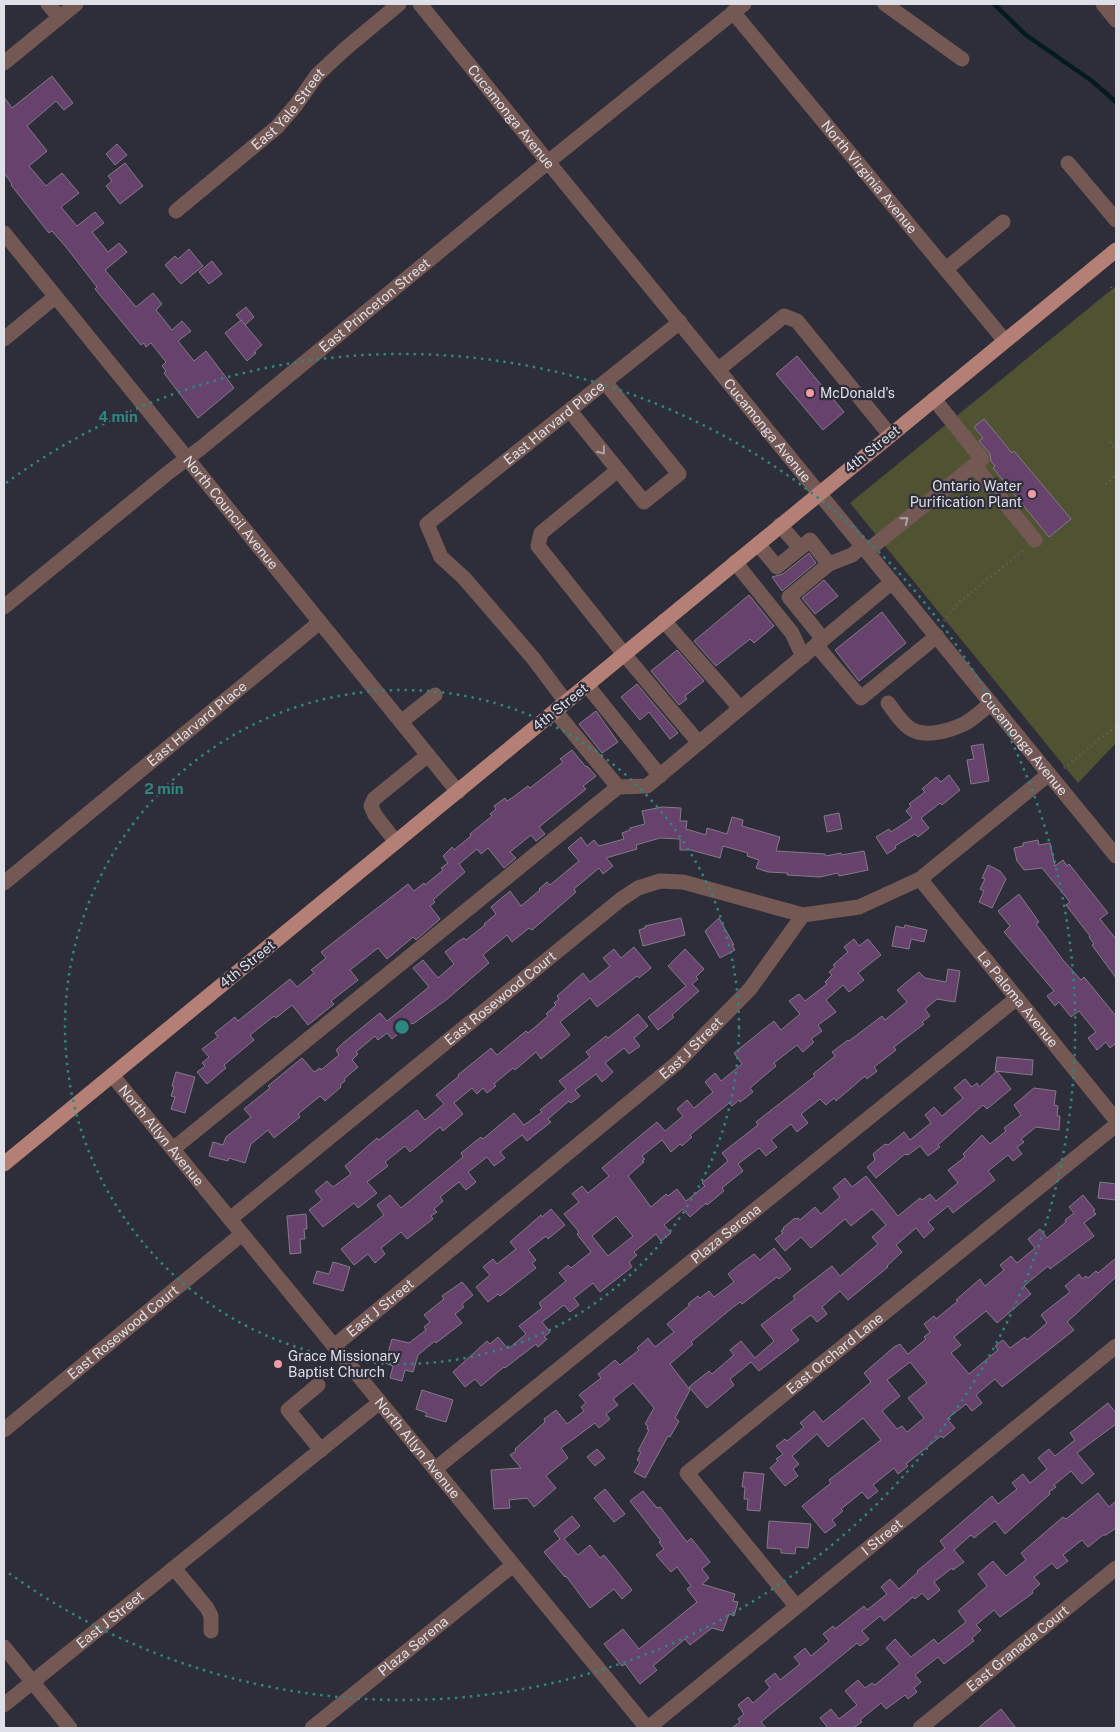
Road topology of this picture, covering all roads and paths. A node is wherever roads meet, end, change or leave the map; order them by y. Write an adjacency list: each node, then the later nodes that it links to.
1 (48, 4): 8 (street)
2 (76, 4): 8 (street)
3 (399, 4): 14 (street, East Yale Street)
4 (420, 4): 12 (street, Cucamonga Avenue)
5 (885, 4): 10 (street)
6 (1103, 4): 9 (street)
7 (738, 8): 12 (street, East Princeton Street); 19 (street, North Virginia Avenue)
8 (60, 17): 11 (street)
9 (1116, 20)
10 (962, 59)
11 (4, 63)
12 (548, 162): 23 (street, Cucamonga Avenue); 33 (street, East Princeton Street)
13 (1068, 163): 15 (street)
14 (176, 211)
15 (1116, 220)
16 (1003, 222): 19 (street)
17 (4, 233): 22 (street, North Council Avenue)
18 (1116, 250): 25 (main road, 4th Street)
19 (946, 269): 25 (street, North Virginia Avenue)
20 (1111, 287): 21 (path)
21 (1116, 294)
22 (55, 297): 24 (street); 33 (street, North Council Avenue)
23 (680, 322): 26 (street, Cucamonga Avenue); 27 (street, East Harvard Place)
24 (4, 339)
25 (1005, 340): 28 (main road, 4th Street)
26 (719, 369): 30 (street); 38 (street, Cucamonga Avenue)
27 (605, 382): 29 (street, East Harvard Place); 35 (street)
28 (934, 399): 30 (main road, 4th Street); 34 (street)
29 (570, 411): 35 (street, one-way to 35); 59 (street, East Harvard Place)
30 (890, 435): 38 (main road, 4th Street)
31 (1110, 442): 32 (path)
32 (1116, 450)
33 (186, 459): 47 (street, East Princeton Street); 50 (street, North Council Avenue)
34 (974, 465): 40 (street); 43 (street, one-way to 34)
35 (618, 470): 53 (street)
36 (1116, 476): 37 (path)
37 (1106, 484)
38 (819, 493): 39 (main road, 4th Street); 43 (street, Cucamonga Avenue)
39 (780, 525): 41 (main road, 4th Street); 42 (street)
40 (1035, 540): 49 (path)
41 (758, 544): 42 (street); 44 (main road, 4th Street)
42 (800, 548): 45 (street)
43 (865, 548): 45 (street); 46 (street, Cucamonga Avenue)
44 (735, 562): 48 (main road, 4th Street); 54 (street)
45 (829, 564): 52 (street)
46 (892, 582): 51 (street, Cucamonga Avenue); 52 (street)
47 (4, 607)
48 (664, 620): 53 (main road, 4th Street); 60 (street)
49 (944, 621)
50 (320, 622): 61 (street, North Council Avenue); 73 (street, East Harvard Place)
51 (937, 636): 52 (street); 58 (street, Cucamonga Avenue)
52 (820, 642): 54 (street)
53 (624, 654): 55 (main road, 4th Street); 63 (street)
54 (802, 657): 60 (street)
55 (587, 685): 59 (main road, 4th Street); 67 (street)
56 (435, 695): 61 (street)
57 (888, 703): 58 (street)
58 (991, 703): 66 (street, Cucamonga Avenue)
59 (561, 706): 68 (street); 69 (main road, 4th Street)
60 (740, 708): 63 (street)
61 (402, 722): 64 (street, North Council Avenue)
62 (1116, 726): 65 (path)
63 (699, 742): 67 (street)
64 (428, 755): 69 (street, North Council Avenue); 70 (street)
65 (1064, 768)
66 (1049, 774): 71 (street, Cucamonga Avenue); 72 (street)
67 (660, 776): 68 (street)
68 (618, 787): 79 (street)
69 (458, 792): 70 (main road, 4th Street)
70 (396, 842): 76 (main road, 4th Street)
71 (1116, 856)
72 (920, 880): 74 (street); 75 (street, La Paloma Avenue)
73 (4, 883)
74 (804, 915): 81 (street, East Rosewood Court); 83 (street, East J Street)
75 (1017, 998): 77 (street, La Paloma Avenue); 89 (street, Plaza Serena)
76 (112, 1075): 79 (street, North Allyn Avenue); 80 (main road, 4th Street)
77 (1116, 1120)
78 (1116, 1125): 93 (street, East Orchard Lane)
79 (173, 1149): 81 (street, North Allyn Avenue)
80 (4, 1164)
81 (230, 1219): 82 (street, North Allyn Avenue)
82 (242, 1234): 83 (street, North Allyn Avenue); 87 (street, East Rosewood Court)
83 (334, 1346): 86 (street, North Allyn Avenue)
84 (1116, 1346): 93 (street, I Street)
85 (318, 1385): 88 (street)
86 (380, 1402): 88 (street, East J Street); 89 (street, North Allyn Avenue)
87 (4, 1430)
88 (321, 1450): 91 (street, East J Street)
89 (435, 1469): 90 (street, North Allyn Avenue)
90 (513, 1564): 99 (street, Plaza Serena); 100 (street, North Allyn Avenue)
91 (174, 1568): 94 (street); 96 (street, East J Street)
92 (1116, 1568): 101 (street, East Granada Court)
93 (796, 1606): 100 (street, I Street)
94 (211, 1631)
95 (4, 1647): 96 (street)
96 (32, 1682): 97 (street, East J Street); 98 (street)
97 (4, 1705)
98 (70, 1728)
99 (312, 1728)
100 (648, 1728)
101 (920, 1728)

